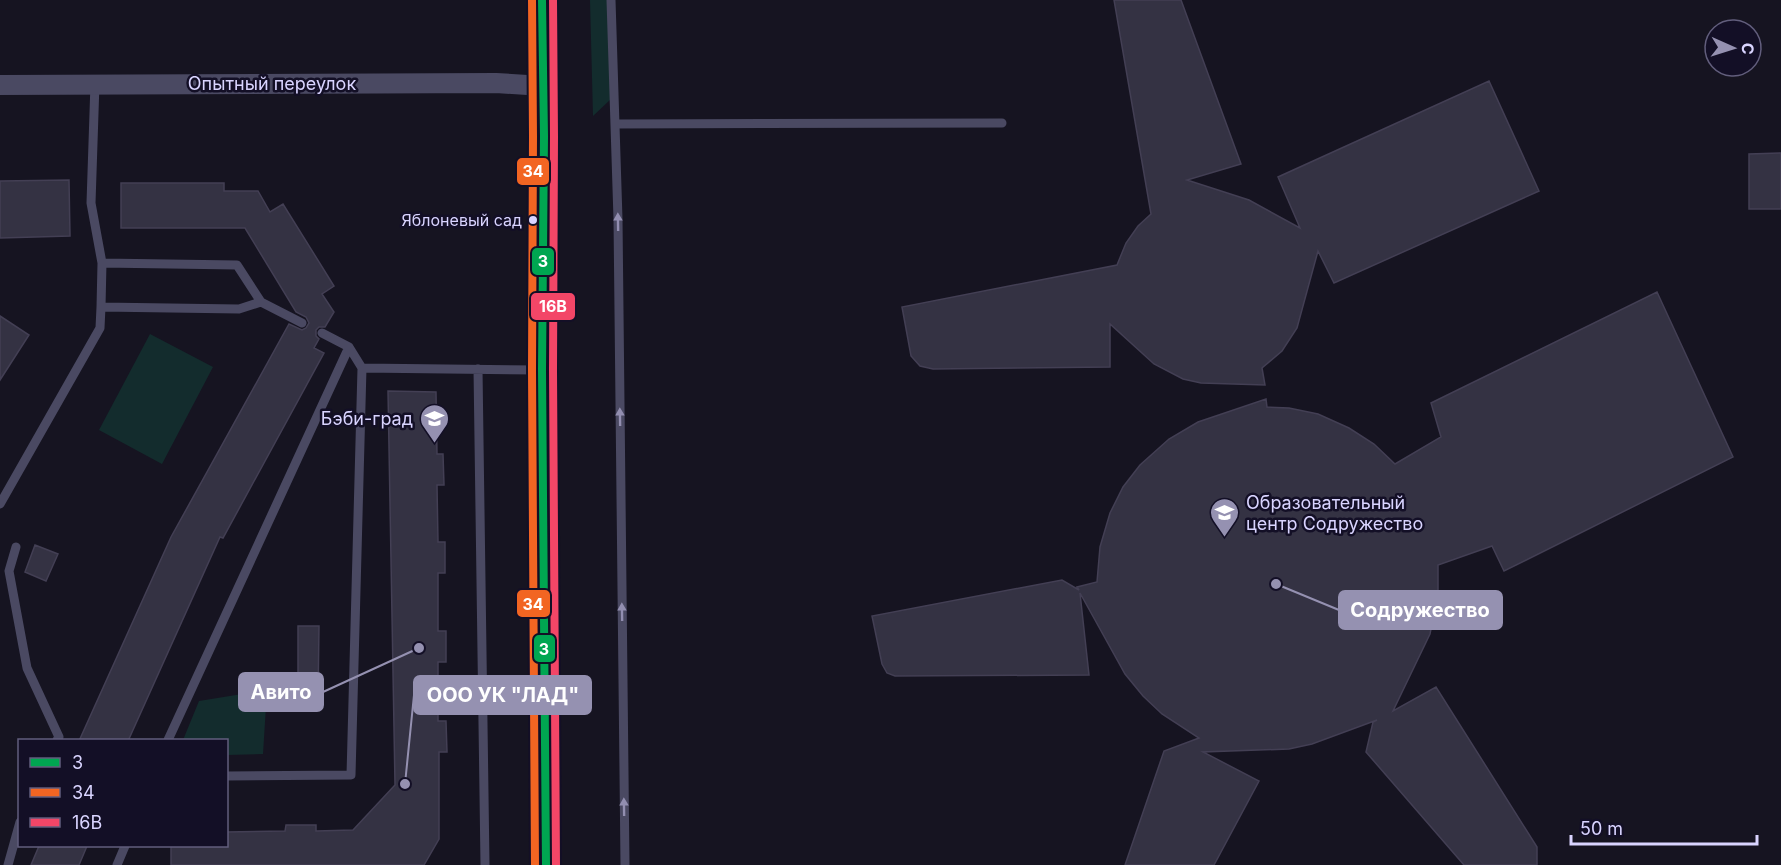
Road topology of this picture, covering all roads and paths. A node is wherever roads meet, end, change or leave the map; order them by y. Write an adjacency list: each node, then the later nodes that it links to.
1 (542, 0): 5 (main road)
2 (611, 0): 7 (lane)
3 (95, 83): 4 (street, Опытный переулок); 5 (street, Опытный переулок); 8 (lane)
4 (0, 85)
5 (543, 86): 16 (main road)
6 (1002, 123): 7 (lane)
7 (615, 124): 28 (lane, one-way to 7)
8 (102, 263): 9 (lane); 10 (lane)
9 (261, 302): 10 (lane); 11 (lane)
10 (101, 308): 17 (lane)
11 (302, 323)
12 (322, 333): 13 (lane)
13 (349, 347): 14 (lane); 20 (lane)
14 (362, 368): 15 (lane); 21 (lane)
15 (478, 369): 16 (lane); 26 (lane)
16 (542, 370): 27 (main road)
17 (0, 504)
18 (16, 547): 19 (lane)
19 (58, 739)
20 (169, 739)
21 (228, 776)
22 (18, 829): 24 (lane)
23 (125, 847): 25 (lane)
24 (8, 865)
25 (117, 865)
26 (485, 865)
27 (546, 865)
28 (625, 865)

